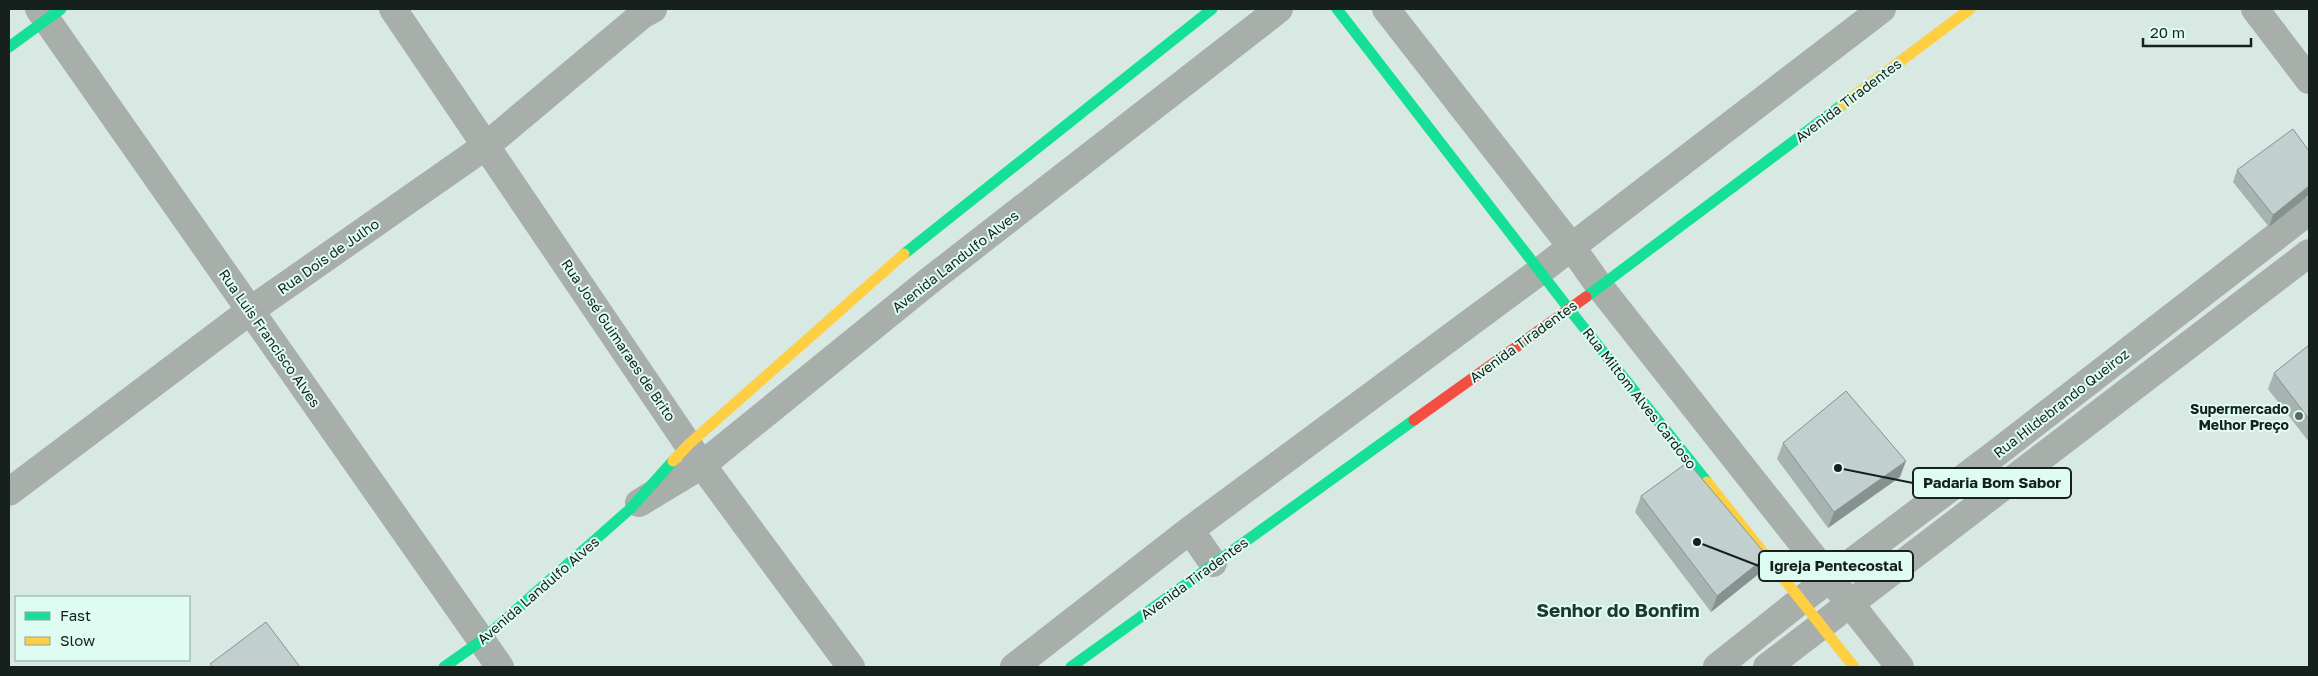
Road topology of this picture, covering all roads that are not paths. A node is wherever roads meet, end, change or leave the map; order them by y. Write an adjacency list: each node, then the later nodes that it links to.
1 (393, 9): 13 (street, Rua José Guimaraes de Brito)
2 (1212, 9): 16 (street, Avenida Landulfo Alves)
3 (1279, 9): 19 (street, Avenida Landulfo Alves)
4 (1337, 9): 18 (street, Rua Miltom Alves Cardoso)
5 (1386, 9): 15 (street)
6 (1882, 9): 15 (street)
7 (1970, 9): 20 (street, Avenida Tiradentes)
8 (2255, 9): 12 (street)
9 (647, 11): 13 (street, Rua Dois de Julho)
10 (49, 12): 11 (street); 22 (street, Rua Luis Francisco Alves)
11 (9, 47)
12 (2309, 80)
13 (486, 144): 22 (street, Rua Dois de Julho); 23 (street, Rua José Guimaraes de Brito)
14 (2309, 211): 24 (street, Rua Hildebrando Queiroz)
15 (1571, 246): 18 (street); 20 (street)
16 (906, 251): 19 (street); 23 (street, Avenida Landulfo Alves)
17 (2309, 254): 25 (street)
18 (1540, 271): 21 (street, Rua Miltom Alves Cardoso); 28 (street)
19 (928, 281): 23 (street, Avenida Landulfo Alves)
20 (1600, 287): 21 (street, Avenida Tiradentes); 30 (street)
21 (1569, 309): 29 (street, Avenida Tiradentes); 31 (street, Rua Miltom Alves Cardoso)
22 (252, 310): 26 (street, Rua Dois de Julho); 34 (street, Rua Luis Francisco Alves)
23 (696, 455): 27 (street, Avenida Landulfo Alves); 37 (street, Rua José Guimaraes de Brito)
24 (1994, 455): 25 (street); 30 (street, Rua Hildebrando Queiroz)
25 (2013, 480): 32 (street)
26 (9, 492)
27 (630, 509): 34 (street, Avenida Landulfo Alves)
28 (1190, 530): 29 (street); 38 (street)
29 (1214, 563): 39 (street, Avenida Tiradentes)
30 (1829, 579): 31 (street, Rua Hildebrando Queiroz); 32 (street)
31 (1800, 601): 33 (street, Rua Miltom Alves Cardoso); 40 (street, Rua Hildebrando Queiroz)
32 (1848, 604): 33 (street); 43 (street)
33 (1820, 625): 41 (street); 42 (street, Rua Miltom Alves Cardoso)
34 (481, 641): 35 (street, Avenida Landulfo Alves); 36 (street, Rua Luis Francisco Alves)
35 (444, 667)
36 (500, 667)
37 (852, 667)
38 (1014, 667)
39 (1071, 667)
40 (1717, 667)
41 (1767, 667)
42 (1854, 667)
43 (1900, 667)

